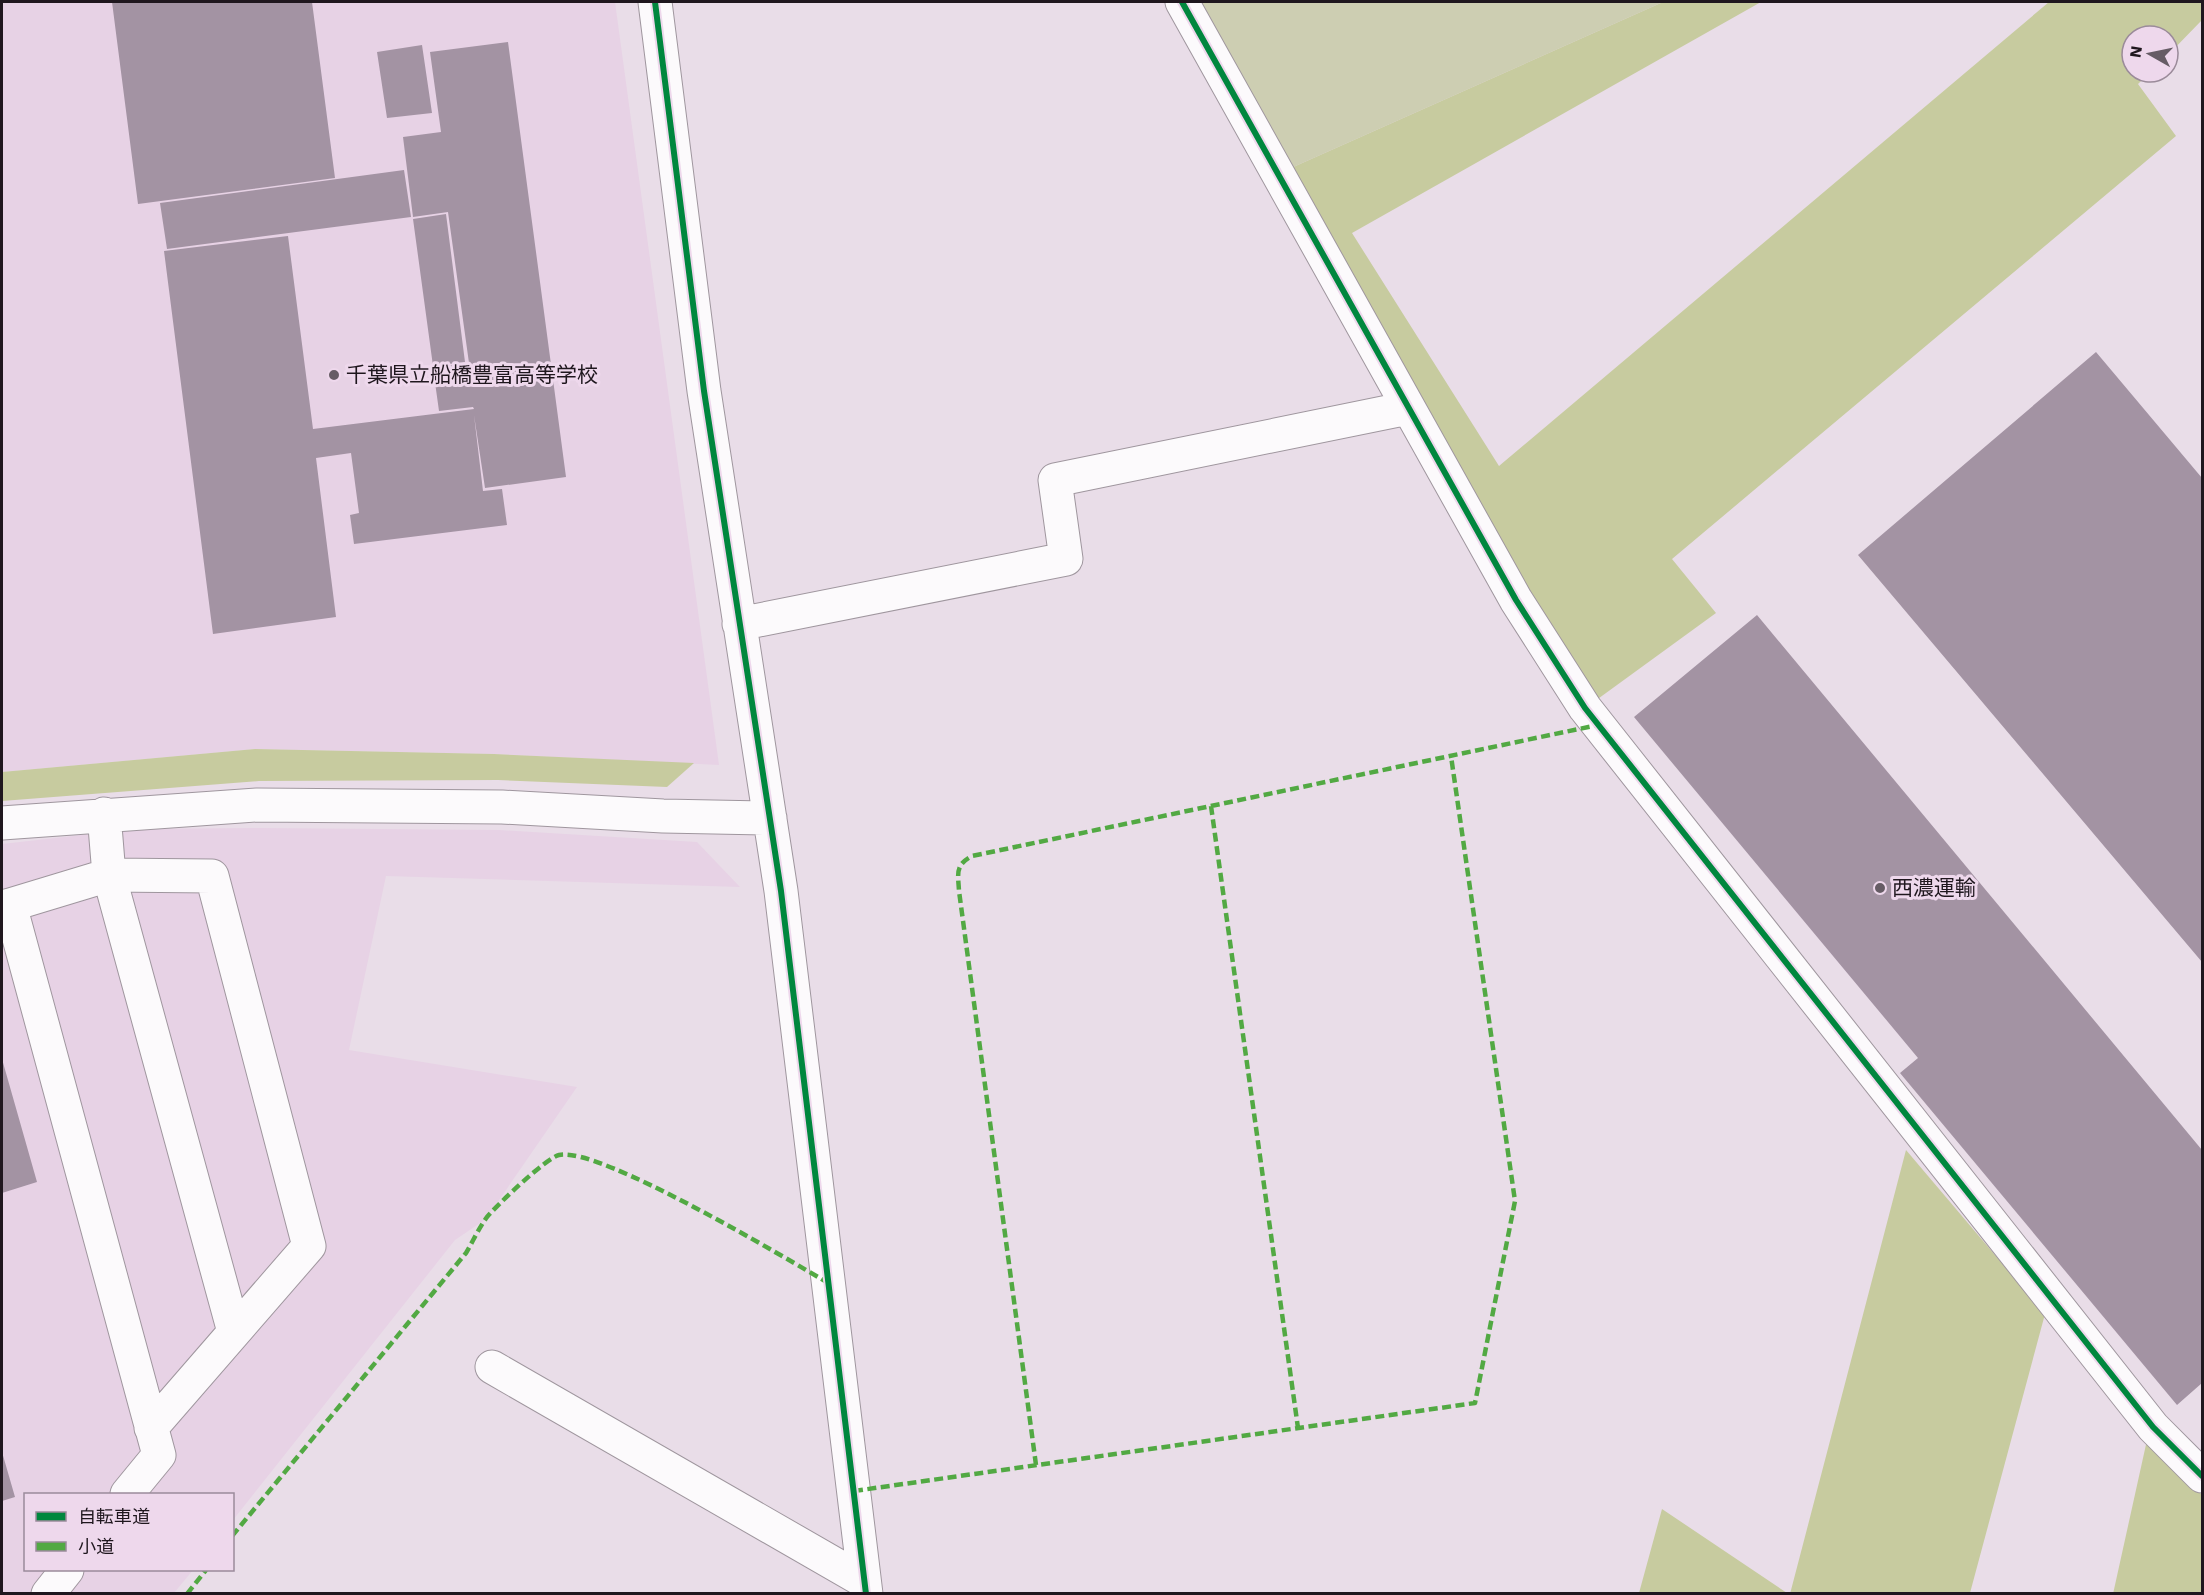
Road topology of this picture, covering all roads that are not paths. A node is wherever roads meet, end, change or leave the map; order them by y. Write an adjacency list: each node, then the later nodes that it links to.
1 (655, 2): 4 (street)
2 (1182, 2): 3 (street)
3 (1408, 408): 4 (street); 13 (street)
4 (739, 624): 6 (street)
5 (105, 814): 6 (street); 7 (street); 8 (street)
6 (770, 818): 16 (street)
7 (2, 823)
8 (108, 875): 9 (street); 10 (street); 10 (street)
9 (6, 906): 12 (street)
10 (234, 1332): 12 (street)
11 (492, 1367): 16 (street)
12 (151, 1428): 14 (street)
13 (2202, 1476)
14 (128, 1493)
15 (65, 1571): 17 (street)
16 (865, 1587)
17 (48, 1593)

